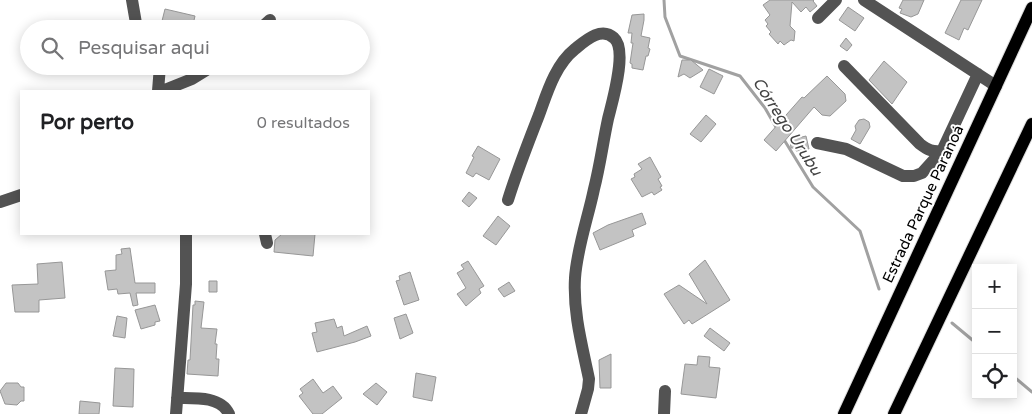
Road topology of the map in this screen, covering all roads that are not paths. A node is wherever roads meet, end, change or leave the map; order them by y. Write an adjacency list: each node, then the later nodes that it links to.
1 (132, 0): 6 (street)
2 (836, 0): 5 (street)
3 (864, 0): 8 (street)
4 (1032, 8): 11 (main road, Estrada Parque Paranoá)
5 (818, 18)
6 (135, 20)
7 (844, 66): 16 (street)
8 (978, 74): 11 (street); 16 (street)
9 (159, 75): 12 (street)
10 (198, 75): 13 (street)
11 (996, 86): 27 (main road, Estrada Parque Paranoá)
12 (158, 90)
13 (164, 90)
14 (1032, 124): 28 (main road)
15 (817, 143): 16 (street)
16 (942, 151)
17 (20, 195): 19 (street)
18 (508, 200): 25 (street)
19 (0, 202)
20 (186, 235): 22 (street)
21 (665, 391): 26 (street)
22 (177, 398): 23 (street); 24 (street)
23 (176, 414)
24 (229, 414)
25 (581, 414)
26 (664, 414)
27 (844, 414)
28 (894, 414)

